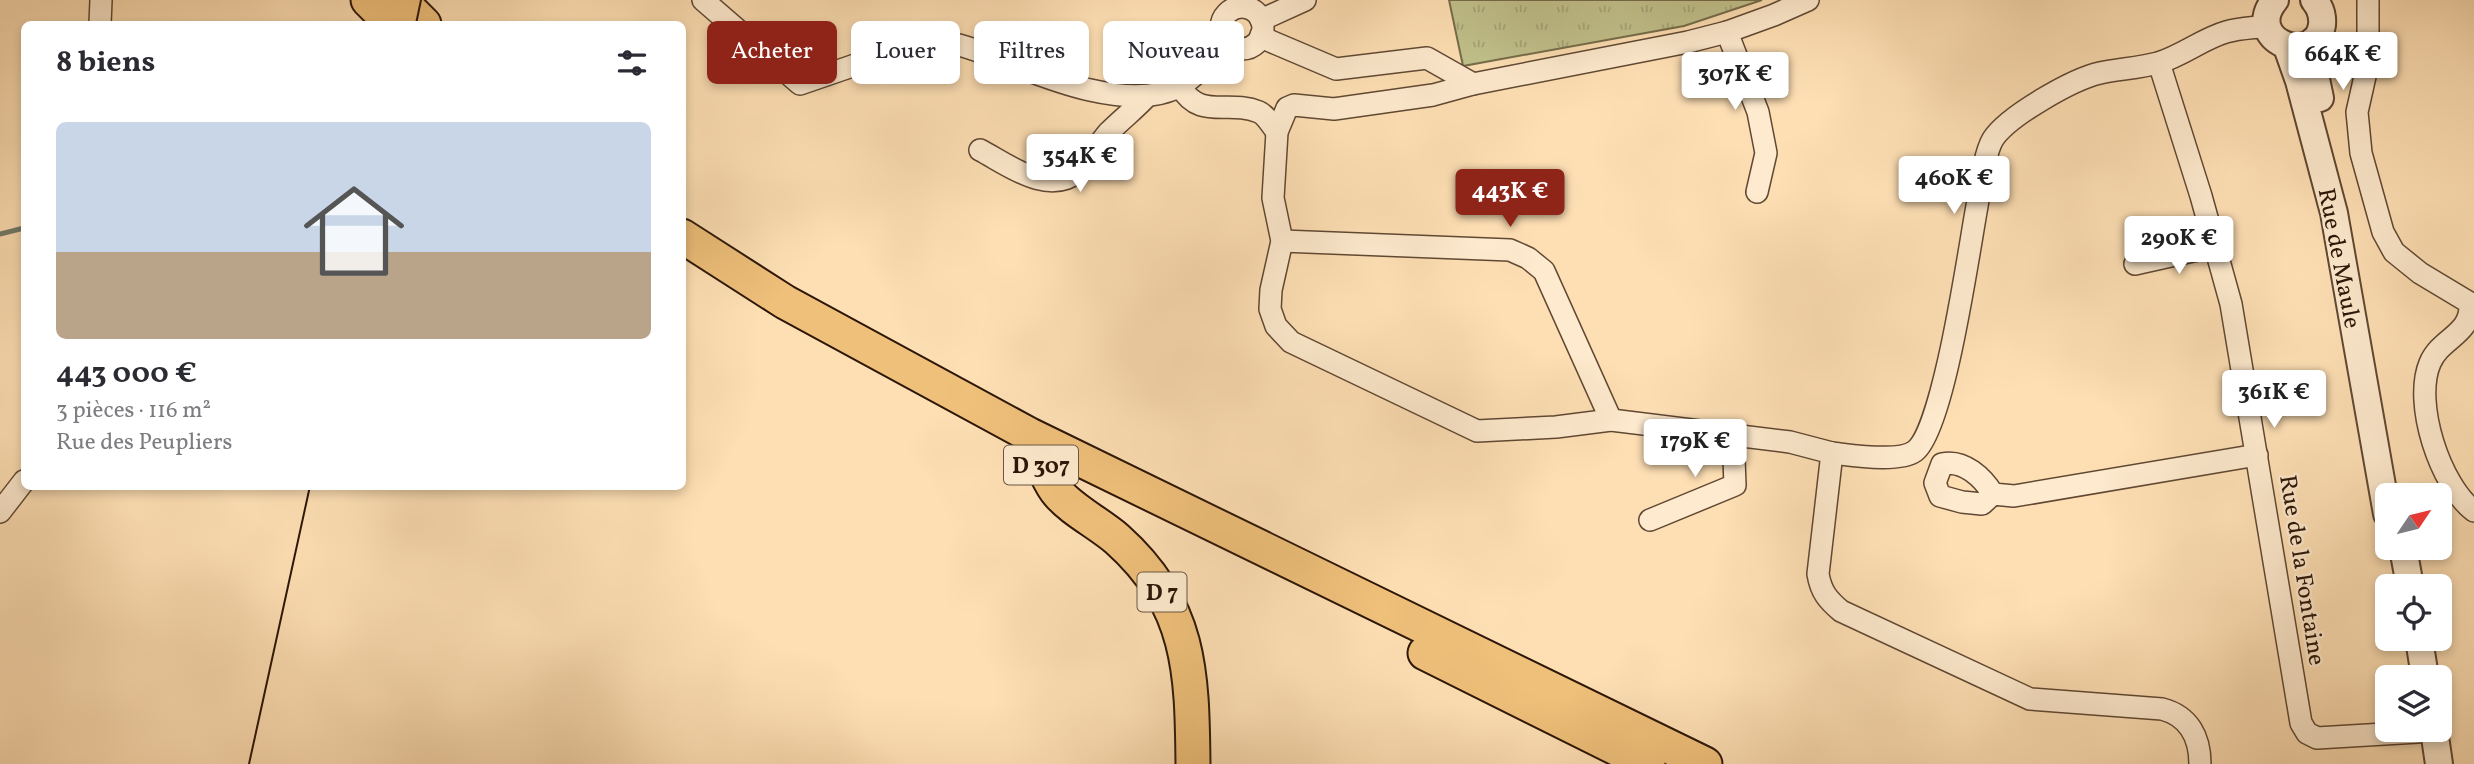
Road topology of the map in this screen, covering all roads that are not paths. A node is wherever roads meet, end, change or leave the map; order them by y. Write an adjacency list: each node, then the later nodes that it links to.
1 (101, 0): 11 (street)
2 (368, 0): 12 (main road)
3 (400, 0): 13 (main road)
4 (704, 0): 23 (street)
5 (1305, 0): 14 (street)
6 (1808, 0): 15 (street)
7 (2314, 0): 16 (street, Rue de Maule)
8 (2368, 0): 32 (street)
9 (1223, 6): 14 (street)
10 (2268, 9): 17 (street); 19 (street)
11 (100, 21)
12 (389, 21)
13 (421, 21)
14 (1261, 27): 18 (street); 21 (street)
15 (1727, 32): 21 (street); 26 (street)
16 (2313, 41): 17 (street); 39 (street, Rue de Maule)
17 (2287, 47): 38 (street, Rue de Maule)
18 (1244, 48)
19 (2159, 63): 29 (street, Rue de la Fontaine); 35 (street)
20 (1182, 84): 22 (street)
21 (1473, 84): 24 (street)
22 (1180, 86): 23 (street); 24 (street)
23 (1147, 96): 25 (street)
24 (1277, 132): 28 (street)
25 (980, 150)
26 (1758, 192)
27 (686, 239): 50 (main road, D 307)
28 (1282, 241): 33 (street); 33 (street)
29 (2215, 246): 30 (street); 36 (street, Rue de la Fontaine)
30 (2135, 264)
31 (686, 265): 37 (main road, D 307)
32 (2472, 301): 42 (street)
33 (1611, 420): 34 (street)
34 (1733, 434): 35 (street); 44 (street)
35 (1832, 453): 51 (street)
36 (2257, 455): 41 (street); 45 (street, Rue de la Fontaine)
37 (1042, 465): 48 (main road, D 7); 49 (main road, D 307)
38 (2382, 483)
39 (2392, 483)
40 (21, 485): 43 (street)
41 (1993, 494)
42 (2474, 511)
43 (0, 512)
44 (1650, 520)
45 (2375, 734)
46 (2422, 742): 52 (street)
47 (2428, 742): 53 (street)
48 (1193, 764)
49 (1648, 764)
50 (1705, 764)
51 (2200, 764)
52 (2421, 764)
53 (2439, 764)

